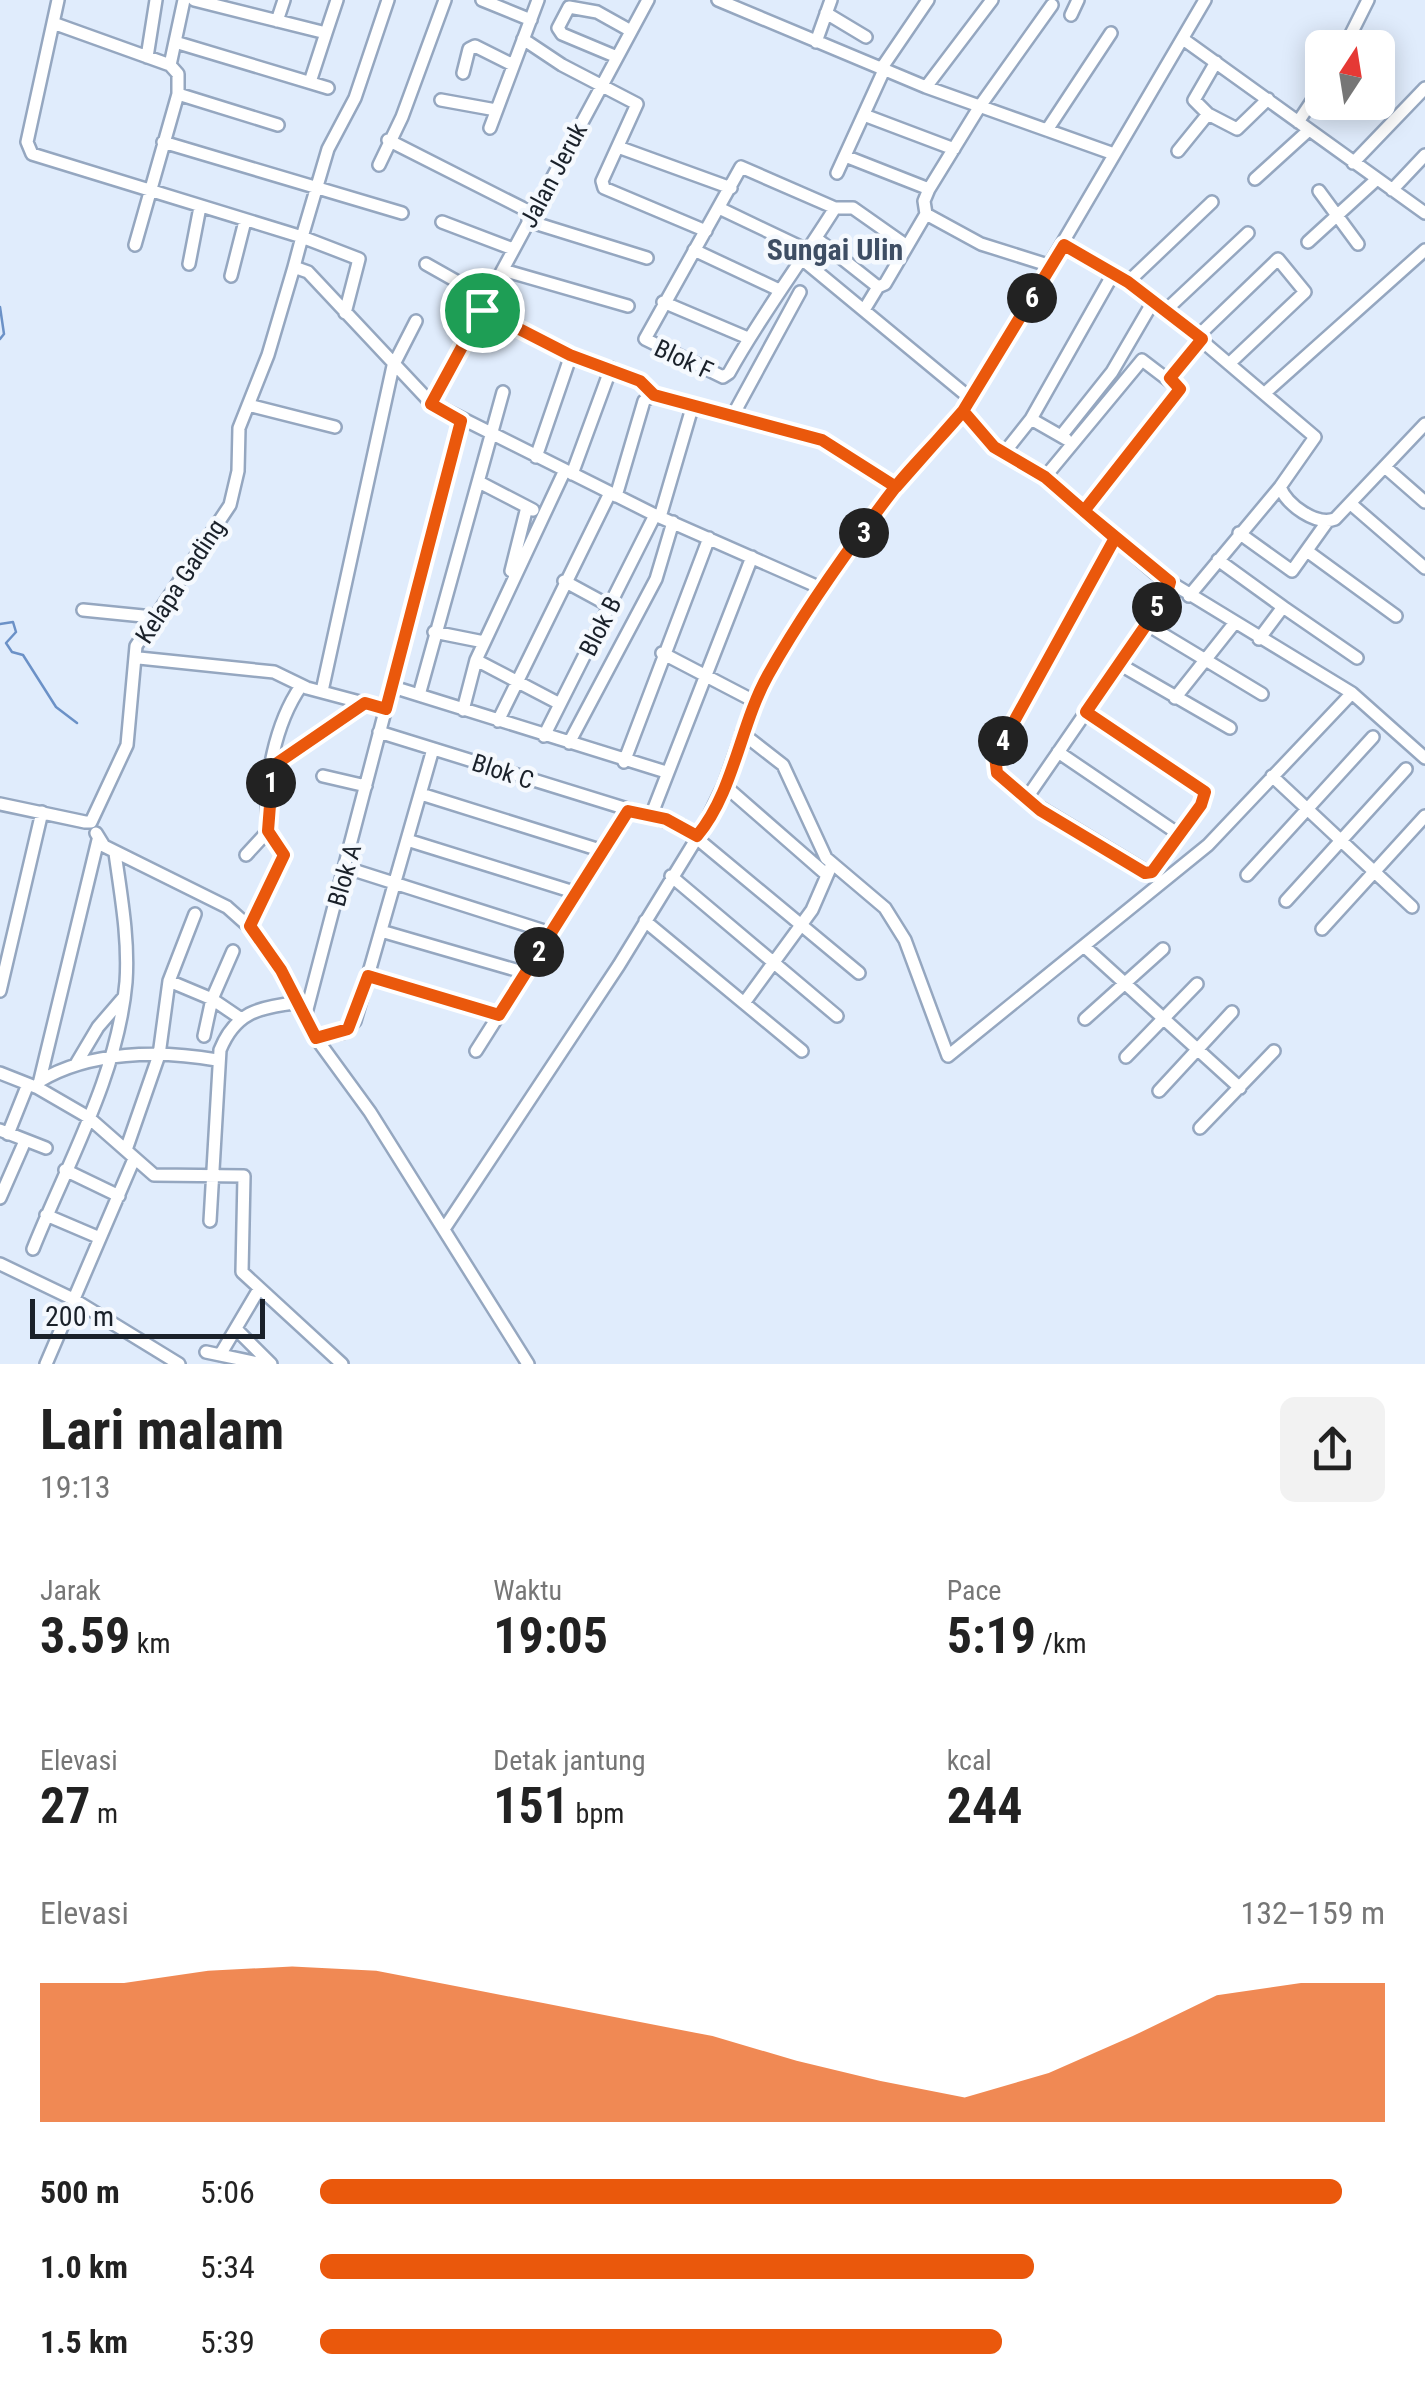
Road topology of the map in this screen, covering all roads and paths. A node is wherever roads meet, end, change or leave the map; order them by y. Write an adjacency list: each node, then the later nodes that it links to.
1 (58, 0): 26 (street)
2 (156, 0): 36 (street)
3 (184, 0): 34 (street)
4 (194, 0): 5 (street)
5 (202, 0): 22 (street)
6 (284, 0): 25 (street)
7 (337, 0): 29 (street)
8 (380, 0): 52 (street)
9 (388, 0): 52 (street)
10 (445, 0): 62 (street)
11 (482, 0): 24 (street)
12 (538, 0): 24 (street)
13 (648, 0): 28 (street, Jalan Jeruk)
14 (718, 0): 35 (street)
15 (928, 0): 41 (street)
16 (992, 0): 45 (street)
17 (1078, 0): 23 (street)
18 (1205, 0): 32 (street)
19 (1368, 0): 27 (street)
20 (1052, 5): 51 (street)
21 (829, 6): 31 (street); 35 (street)
22 (247, 7): 25 (street)
23 (1071, 14)
24 (531, 20): 33 (street)
25 (277, 21): 29 (street)
26 (53, 23): 36 (street); 79 (street)
27 (1353, 30)
28 (631, 31): 37 (street, Jalan Jeruk); 37 (street)
29 (326, 33): 43 (street)
30 (1111, 33): 60 (street)
31 (866, 37)
32 (1183, 39): 38 (street); 67 (street)
33 (523, 40): 39 (street); 44 (street)
34 (175, 42): 40 (street); 43 (street)
35 (816, 42): 41 (street)
36 (147, 57): 40 (street)
37 (617, 57): 44 (street, Jalan Jeruk)
38 (1216, 62): 49 (street); 56 (street)
39 (513, 64): 42 (street); 53 (street)
40 (170, 65): 48 (street)
41 (883, 69): 45 (street); 55 (street)
42 (463, 73)
43 (310, 82): 46 (street)
44 (602, 85): 64 (street); 89 (street, Jalan Jeruk)
45 (926, 86): 51 (street)
46 (328, 88)
47 (1425, 88): 70 (street)
48 (178, 94): 58 (street); 63 (street)
49 (1268, 99): 56 (street); 57 (street)
50 (441, 100): 53 (street)
51 (980, 106): 60 (street); 65 (street)
52 (349, 108): 77 (street, Kelapa Gading)
53 (496, 110): 59 (street)
54 (1305, 112): 57 (street)
55 (864, 114): 65 (street); 69 (street)
56 (1208, 114): 66 (street)
57 (1298, 122): 61 (street)
58 (278, 125)
59 (490, 128)
60 (1048, 130): 67 (street)
61 (1309, 130): 70 (street); 73 (street)
62 (388, 140): 71 (street); 89 (street)
63 (163, 142): 77 (street); 79 (street)
64 (618, 147): 75 (street); 92 (street)
65 (954, 149): 76 (street)
66 (1178, 151)
67 (1114, 154): 99 (street)
68 (1425, 155): 78 (street)
69 (845, 156): 72 (street); 76 (street)
70 (1353, 163): 74 (street)
71 (379, 165)
72 (837, 173)
73 (1255, 179)
74 (1377, 179): 78 (street); 88 (street)
75 (731, 188): 83 (street); 84 (street)
76 (929, 188): 87 (street)
77 (316, 190): 86 (street); 94 (street, Kelapa Gading)
78 (1392, 190): 85 (street)
79 (148, 191): 82 (street); 98 (street)
80 (1319, 191): 88 (street)
81 (1212, 202): 113 (street)
82 (200, 207): 90 (street); 106 (street)
83 (719, 208): 92 (street); 104 (street)
84 (835, 208): 95 (street); 100 (street)
85 (1425, 211)
86 (402, 213)
87 (926, 214): 100 (street); 109 (street)
88 (1336, 216): 96 (street); 97 (street)
89 (530, 217): 101 (street, Jalan Jeruk); 105 (street)
90 (245, 221): 94 (street); 112 (street)
91 (442, 222): 101 (street)
92 (706, 231): 102 (street)
93 (1248, 233): 122 (street)
94 (302, 237): 108 (street, Kelapa Gading); 123 (street)
95 (816, 238): 104 (street); 114 (street)
96 (1308, 242)
97 (1358, 244)
98 (135, 245)
99 (1064, 245): 109 (street); 111 (street)
100 (908, 246): 114 (street)
101 (513, 249): 110 (street, Jalan Jeruk)
102 (694, 250): 115 (street); 118 (street)
103 (1425, 250): 133 (street)
104 (806, 255): 115 (street); 121 (street)
105 (647, 258)
106 (189, 264)
107 (426, 264): 119 (street)
108 (294, 266): 123 (street); 137 (street, Kelapa Gading)
109 (1052, 266): 135 (street)
110 (503, 270): 119 (street, Jalan Jeruk); 120 (street)
111 (1113, 274): 113 (street); 141 (street)
112 (231, 276)
113 (1128, 282): 117 (street)
114 (878, 286): 121 (street)
115 (777, 289): 126 (street)
116 (800, 292): 140 (street)
117 (1154, 300): 122 (street); 146 (street)
118 (663, 302): 126 (street); 126 (street, Blok F)
119 (485, 305): 127 (street); 136 (street, Jalan Jeruk)
120 (628, 306)
121 (864, 310): 135 (street)
122 (1166, 310): 125 (street)
123 (345, 314): 129 (street)
124 (416, 321): 129 (street)
125 (1200, 337): 128 (street); 128 (street); 131 (street)
126 (748, 338)
127 (570, 355): 130 (street); 149 (street)
128 (1231, 362): 133 (street)
129 (393, 366): 136 (street); 197 (street)
130 (611, 368): 134 (street); 151 (street)
131 (1170, 378): 147 (street); 160 (street)
132 (503, 392): 145 (street)
133 (1266, 392): 155 (street)
134 (654, 395): 138 (street); 156 (street)
135 (970, 399): 139 (street)
136 (431, 404): 142 (street)
137 (248, 405): 143 (street); 181 (street, Kelapa Gading)
138 (692, 408): 140 (street); 162 (street, Blok B)
139 (963, 411): 148 (street); 154 (street)
140 (732, 417): 154 (street)
141 (1030, 418): 146 (street); 148 (street)
142 (461, 421): 145 (street); 196 (street, Blok A)
143 (334, 427)
144 (1423, 430): 150 (street)
145 (492, 436): 149 (street); 153 (street)
146 (1060, 436): 147 (street)
147 (1074, 444): 152 (street)
148 (1004, 453): 152 (street)
149 (536, 457): 151 (street)
150 (1385, 467): 157 (street); 158 (street)
151 (568, 472): 156 (street); 161 (street)
152 (1045, 477): 160 (street)
153 (479, 482): 159 (street); 184 (street)
154 (896, 487): 174 (street)
155 (1280, 487): 164 (street); 165 (street)
156 (613, 495): 162 (street); 172 (street)
157 (1425, 502)
158 (1351, 504): 164 (street); 171 (street)
159 (527, 507): 161 (street); 176 (street)
160 (1084, 511): 167 (street)
161 (543, 515): 176 (street)
162 (658, 516): 163 (street); 177 (street, Blok B)
163 (673, 522): 166 (street); 214 (street)
164 (1327, 522): 168 (street)
165 (1239, 533): 168 (street); 170 (street)
166 (709, 538): 169 (street); 187 (street)
167 (1115, 538): 173 (street); 227 (street)
168 (1307, 552): 180 (street)
169 (752, 557): 174 (street); 193 (street)
170 (1218, 560): 175 (street); 178 (street)
171 (1425, 568)
172 (564, 580): 177 (street); 194 (street)
173 (1170, 582): 175 (street); 182 (street)
174 (823, 589): 202 (street)
175 (1189, 596): 183 (street)
176 (504, 599): 186 (street)
177 (610, 606): 204 (street, Blok B)
178 (1283, 607): 185 (street); 189 (street)
179 (83, 610): 181 (street)
180 (1396, 616)
181 (153, 617): 231 (street, Kelapa Gading)
182 (1146, 624): 191 (street); 192 (street)
183 (1233, 625): 185 (street); 191 (street)
184 (434, 632): 186 (street); 200 (street)
185 (1259, 639): 198 (street)
186 (484, 642): 190 (street)
187 (662, 653): 193 (street); 218 (street)
188 (138, 658): 195 (street)
189 (1357, 658)
190 (476, 660): 194 (street); 206 (street)
191 (1206, 661): 199 (street); 201 (street)
192 (1120, 664): 201 (street); 207 (street)
193 (703, 673): 202 (street); 221 (street)
194 (518, 682): 204 (street); 208 (street)
195 (302, 686): 197 (street); 219 (street)
196 (392, 687): 200 (street); 205 (street, Blok A)
197 (322, 691): 203 (street)
198 (1352, 693): 217 (street); 223 (street)
199 (1262, 694)
200 (419, 695): 206 (street)
201 (1174, 698): 209 (street)
202 (754, 702): 211 (street)
203 (365, 703): 205 (street); 219 (street)
204 (560, 704): 212 (street, Blok B)
205 (386, 709): 210 (street, Blok A)
206 (464, 710): 208 (street)
207 (1086, 712): 216 (street); 235 (street)
208 (498, 721): 212 (street)
209 (1230, 728)
210 (379, 732): 215 (street, Blok C); 225 (street, Blok A)
211 (742, 733): 224 (street); 243 (street)
212 (544, 736): 214 (street)
213 (1372, 737): 229 (street)
214 (569, 743): 218 (street)
215 (434, 749): 226 (street); 230 (street, Blok C)
216 (1058, 752): 227 (street); 235 (street)
217 (1425, 758)
218 (624, 762): 221 (street)
219 (273, 766): 234 (street)
220 (1406, 769): 238 (street)
221 (666, 772): 232 (street)
222 (322, 776): 225 (street)
223 (1272, 776): 229 (street); 258 (street)
224 (724, 785): 236 (street); 243 (street)
225 (366, 786): 242 (street, Blok A)
226 (420, 794): 237 (street); 239 (street)
227 (1026, 800): 235 (street)
228 (0, 804): 231 (street, Kelapa Gading)
229 (1306, 808): 238 (street); 245 (street)
230 (628, 811): 232 (street); 239 (street)
231 (42, 812): 268 (street)
232 (652, 816): 236 (street)
233 (1425, 816): 244 (street)
234 (268, 831): 241 (street); 254 (street)
235 (1180, 835)
236 (697, 836): 246 (street); 253 (street)
237 (407, 840): 247 (street); 248 (street)
238 (1340, 840): 244 (street); 249 (street)
239 (603, 851): 248 (street)
240 (116, 853): 254 (street); 269 (street); 292 (street)
241 (246, 855)
242 (347, 868): 247 (street); 276 (street, Blok A)
243 (829, 870): 253 (street); 258 (street)
244 (1374, 871): 250 (street); 255 (street)
245 (1247, 875)
246 (671, 876): 252 (street); 261 (street)
247 (394, 885): 256 (street); 257 (street)
248 (576, 892): 257 (street)
249 (1286, 901)
250 (1412, 907)
251 (195, 914): 265 (street)
252 (645, 921): 271 (street); 308 (street)
253 (803, 922): 261 (street); 263 (street)
254 (250, 926): 272 (street)
255 (1322, 929)
256 (381, 931): 262 (street); 264 (street)
257 (551, 934): 262 (street)
258 (1086, 948): 266 (street)
259 (1163, 948): 266 (street)
260 (233, 951): 270 (street)
261 (775, 964): 271 (street); 275 (street)
262 (526, 973): 274 (street)
263 (859, 973)
264 (368, 976): 274 (street); 281 (street)
265 (169, 981): 270 (street); 286 (street)
266 (1124, 983): 278 (street); 279 (street)
267 (1197, 984): 278 (street)
268 (0, 991)
269 (123, 998): 288 (street); 290 (street)
270 (212, 999): 277 (street); 280 (street)
271 (744, 1002): 284 (street)
272 (296, 1003): 276 (street); 277 (street)
273 (1232, 1012): 282 (street)
274 (499, 1015): 283 (street)
275 (838, 1016)
276 (305, 1017): 281 (street)
277 (240, 1018): 289 (street)
278 (1162, 1018): 282 (street); 287 (street)
279 (1085, 1019)
280 (204, 1036)
281 (316, 1038): 308 (street)
282 (1197, 1050): 293 (street); 294 (street)
283 (476, 1051)
284 (802, 1051)
285 (1274, 1051): 293 (street)
286 (158, 1055): 288 (street); 289 (street); 299 (street)
287 (1126, 1057)
288 (109, 1059): 290 (street); 295 (street)
289 (216, 1060): 303 (street)
290 (76, 1064): 292 (street)
291 (0, 1073): 292 (street)
292 (35, 1084): 295 (street); 297 (street)
293 (1240, 1088): 296 (street)
294 (1159, 1091)
295 (88, 1118): 299 (street); 302 (street)
296 (1200, 1128)
297 (4, 1132): 298 (street)
298 (26, 1141): 300 (street); 305 (street)
299 (127, 1147): 301 (street)
300 (46, 1148)
301 (134, 1159): 303 (street); 304 (street)
302 (65, 1170): 304 (street); 306 (street)
303 (212, 1176): 307 (street); 312 (street)
304 (119, 1196): 309 (street)
305 (0, 1198)
306 (46, 1215): 309 (street); 310 (street)
307 (210, 1221)
308 (444, 1229): 322 (street)
309 (100, 1238): 313 (street)
310 (33, 1248)
311 (0, 1264): 313 (street)
312 (260, 1289): 314 (street); 321 (street)
313 (73, 1299): 317 (street); 318 (street)
314 (236, 1329): 316 (street); 320 (street)
315 (206, 1352): 316 (street)
316 (220, 1355): 319 (street)
317 (46, 1364)
318 (179, 1364)
319 (263, 1364)
320 (271, 1364)
321 (342, 1364)
322 (528, 1364)

